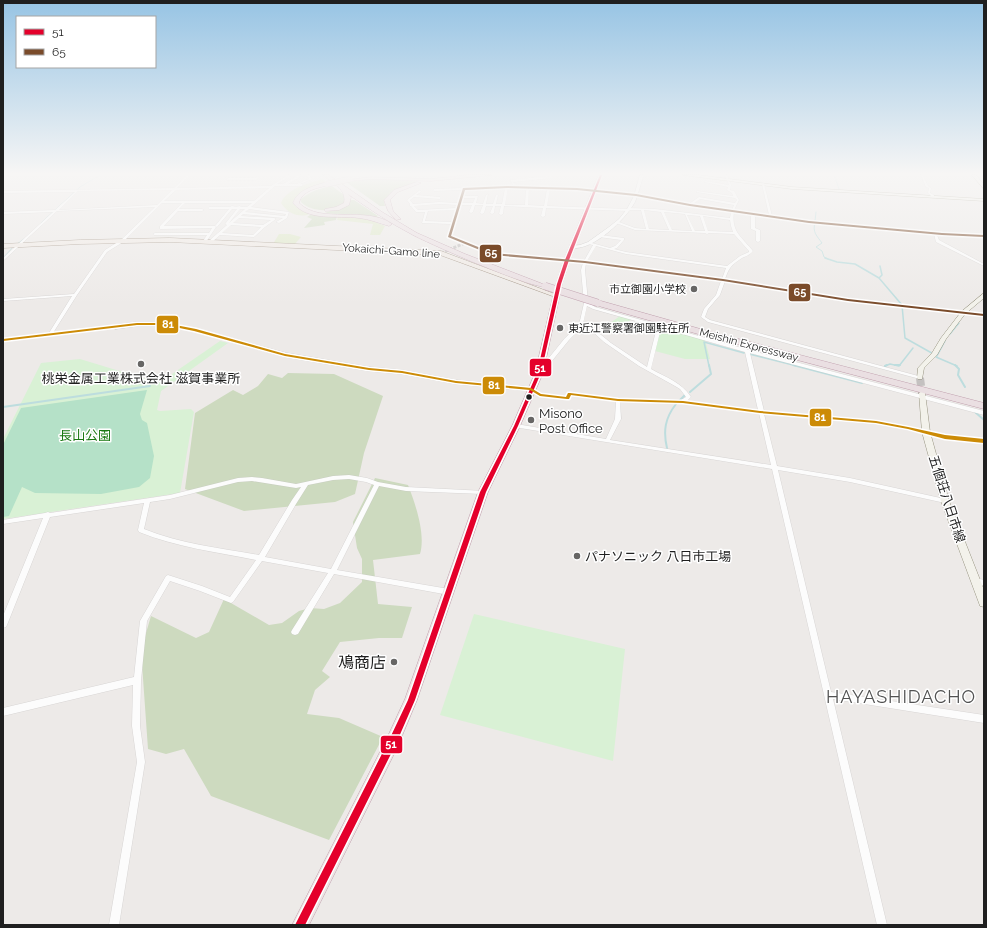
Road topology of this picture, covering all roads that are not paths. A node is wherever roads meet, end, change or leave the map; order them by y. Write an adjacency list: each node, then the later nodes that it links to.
1 (47, 218): 51 (street)
2 (145, 218): 44 (street)
3 (170, 218): 31 (street)
4 (235, 218): 21 (street)
5 (237, 218): 28 (street)
6 (248, 218): 30 (street)
7 (284, 218): 25 (street)
8 (366, 218): 54 (highway)
9 (389, 218): 54 (highway, Meishin Expressway)
10 (424, 218): 26 (street)
11 (455, 218): 26 (street)
12 (584, 218): 52 (highway)
13 (622, 218): 27 (street)
14 (644, 218): 32 (street)
15 (665, 218): 33 (street)
16 (688, 218): 34 (street)
17 (702, 218): 35 (street)
18 (725, 218): 23 (street)
19 (753, 218): 47 (street)
20 (784, 218): 37 (street)
21 (230, 219): 24 (street); 28 (street)
22 (398, 219): 61 (highway, Meishin Expressway)
23 (732, 219): 36 (street)
24 (222, 220): 29 (street)
25 (278, 222)
26 (453, 223): 56 (street)
27 (618, 223): 32 (street); 41 (street)
28 (228, 225): 29 (street); 30 (street); 40 (street)
29 (215, 226): 31 (street); 39 (street)
30 (264, 226): 40 (street)
31 (161, 227): 38 (street)
32 (648, 230): 33 (street)
33 (671, 231): 34 (street)
34 (694, 232): 35 (street)
35 (707, 233): 36 (street)
36 (736, 233): 59 (street)
37 (934, 233): 42 (street); 58 (street)
38 (176, 234): 39 (street); 43 (street)
39 (210, 234): 45 (street)
40 (219, 234): 46 (street)
41 (600, 236): 48 (street); 53 (street)
42 (984, 236)
43 (170, 240): 44 (main road, Yokaichi-Gamo line); 45 (main road, Yokaichi-Gamo line)
44 (122, 241): 51 (main road, Yokaichi-Gamo line); 62 (street)
45 (205, 241): 46 (main road, Yokaichi-Gamo line)
46 (211, 241): 64 (main road, Yokaichi-Gamo line)
47 (758, 241)
48 (589, 243): 49 (street); 52 (street)
49 (595, 245): 53 (street); 57 (street)
50 (3, 246): 51 (main road, Yokaichi-Gamo line)
51 (18, 246): 55 (street)
52 (573, 247): 56 (highway)
53 (610, 249): 59 (street)
54 (462, 256): 61 (highway, Meishin Expressway)
55 (3, 260)
56 (567, 260): 57 (street); 64 (highway)
57 (585, 262): 60 (street); 67 (street)
58 (984, 265)
59 (728, 267): 60 (street)
60 (723, 280): 68 (street); 78 (street)
61 (546, 284): 66 (highway, Meishin Expressway, bridge)
62 (75, 295): 65 (street); 73 (street)
63 (984, 295): 68 (main road)
64 (557, 296): 77 (highway)
65 (3, 300)
66 (598, 301): 82 (highway, Meishin Expressway); 84 (highway, Meishin Expressway)
67 (586, 303): 70 (street); 72 (street)
68 (963, 313): 69 (street); 78 (main road)
69 (984, 315)
70 (581, 325): 76 (street); 77 (street)
71 (115, 327): 73 (street); 79 (street)
72 (659, 327): 75 (street); 76 (street)
73 (50, 335): 74 (street)
74 (3, 340)
75 (747, 352): 80 (street); 85 (street)
76 (649, 370): 83 (street)
77 (539, 372): 79 (highway)
78 (920, 378)
79 (531, 389): 81 (street); 87 (highway)
80 (922, 395): 86 (street); 88 (main road, 五個荘八日市線)
81 (618, 400): 83 (street); 89 (street)
82 (984, 401)
83 (682, 402): 85 (street)
84 (984, 406)
85 (760, 412): 88 (street); 91 (street)
86 (984, 413)
87 (516, 426): 89 (street); 94 (highway)
88 (926, 432): 90 (street); 96 (main road, 五個荘八日市線)
89 (607, 441): 91 (street)
90 (984, 441)
91 (773, 467): 96 (street); 107 (street)
92 (308, 483): 93 (street); 95 (street); 99 (street)
93 (377, 484): 94 (street); 100 (street)
94 (483, 492): 102 (highway)
95 (148, 500): 97 (street); 99 (street)
96 (945, 501): 101 (main road, 五個荘八日市線)
97 (48, 514): 98 (street); 104 (street)
98 (3, 522)
99 (260, 559): 100 (street); 106 (street)
100 (333, 571): 102 (street); 105 (street)
101 (980, 582): 103 (main road, 五個荘八日市線)
102 (449, 592): 111 (highway)
103 (984, 603)
104 (3, 625)
105 (295, 632)
106 (137, 680): 108 (street); 110 (street)
107 (828, 695): 109 (street); 112 (street)
108 (3, 712)
109 (984, 719)
110 (114, 925)
111 (300, 925)
112 (882, 925)

